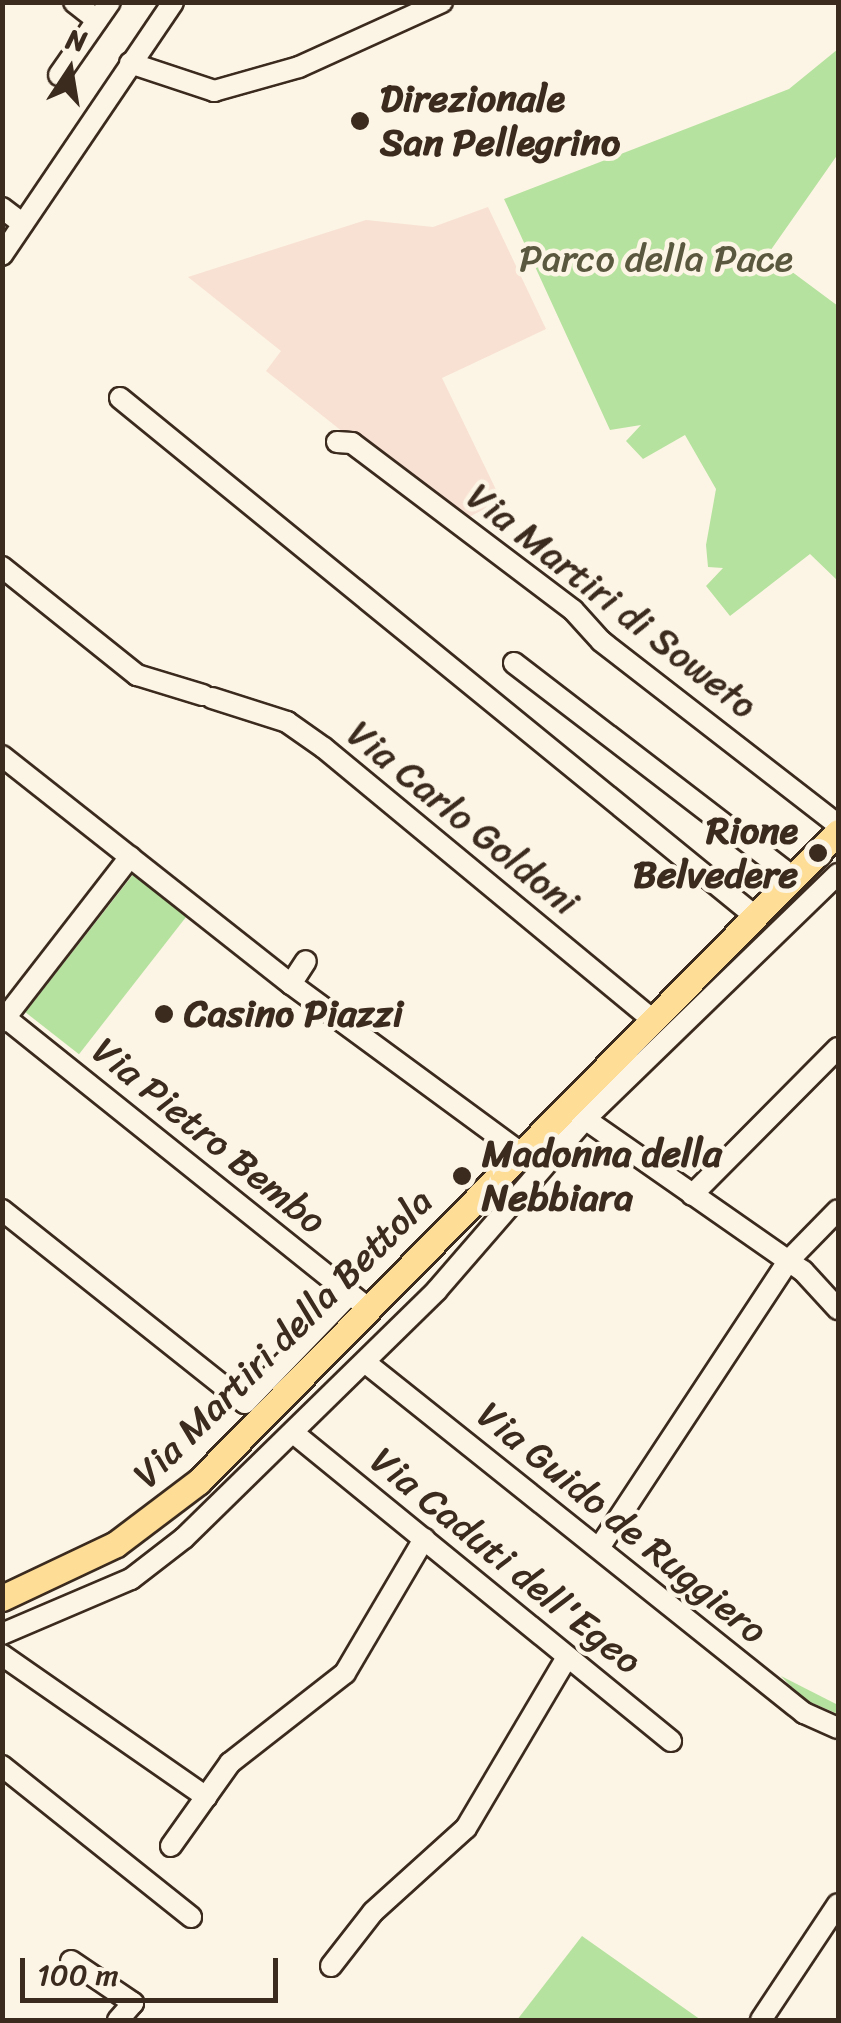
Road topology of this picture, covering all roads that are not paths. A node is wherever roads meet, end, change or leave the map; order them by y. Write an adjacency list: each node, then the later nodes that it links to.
1 (74, 2): 4 (street)
2 (173, 2): 5 (street)
3 (442, 2): 5 (street)
4 (104, 11): 6 (street)
5 (130, 64): 8 (street)
6 (59, 75)
7 (2, 208): 8 (street)
8 (24, 224): 9 (street)
9 (2, 255)
10 (120, 398): 19 (street)
11 (337, 442): 15 (street, Via Martiri di Soweto)
12 (2, 567): 23 (street, Via Carlo Goldoni)
13 (514, 664): 18 (street)
14 (2, 756): 16 (street)
15 (838, 828): 18 (main road, Via Martiri della Bettola)
16 (130, 857): 21 (street); 22 (street, Via Pietro Bembo)
17 (838, 874): 25 (street)
18 (793, 878): 19 (main road, Via Martiri della Bettola)
19 (755, 916): 23 (main road, Via Martiri della Bettola)
20 (306, 961): 21 (street)
21 (290, 984): 26 (street)
22 (4, 1018): 32 (street, Via Pietro Bembo)
23 (653, 1020): 26 (main road, Via Martiri della Bettola)
24 (838, 1048): 27 (street)
25 (585, 1119): 27 (street); 34 (street)
26 (521, 1153): 32 (main road, Via Martiri della Bettola)
27 (692, 1194): 30 (street)
28 (2, 1210): 32 (street)
29 (838, 1210): 30 (street)
30 (796, 1266): 31 (street); 33 (street); 37 (street)
31 (838, 1287)
32 (360, 1301): 38 (main road, Via Martiri della Bettola)
33 (838, 1309)
34 (366, 1363): 35 (street); 37 (street, Via Guido de Ruggiero)
35 (296, 1435): 36 (street, Via Caduti dell'Egeo); 39 (street)
36 (424, 1539): 41 (street, Via Caduti dell'Egeo); 45 (street)
37 (599, 1548): 42 (street, Via Guido de Ruggiero)
38 (2, 1598)
39 (2, 1634)
40 (2, 1655): 45 (street)
41 (567, 1657): 43 (street, Via Caduti dell'Egeo); 50 (street)
42 (838, 1728)
43 (671, 1741)
44 (2, 1766): 48 (street)
45 (206, 1797): 46 (street)
46 (171, 1846)
47 (838, 1904): 52 (street)
48 (191, 1917)
49 (72, 1961): 51 (street)
50 (331, 1966)
51 (118, 2020)
52 (761, 2020)

